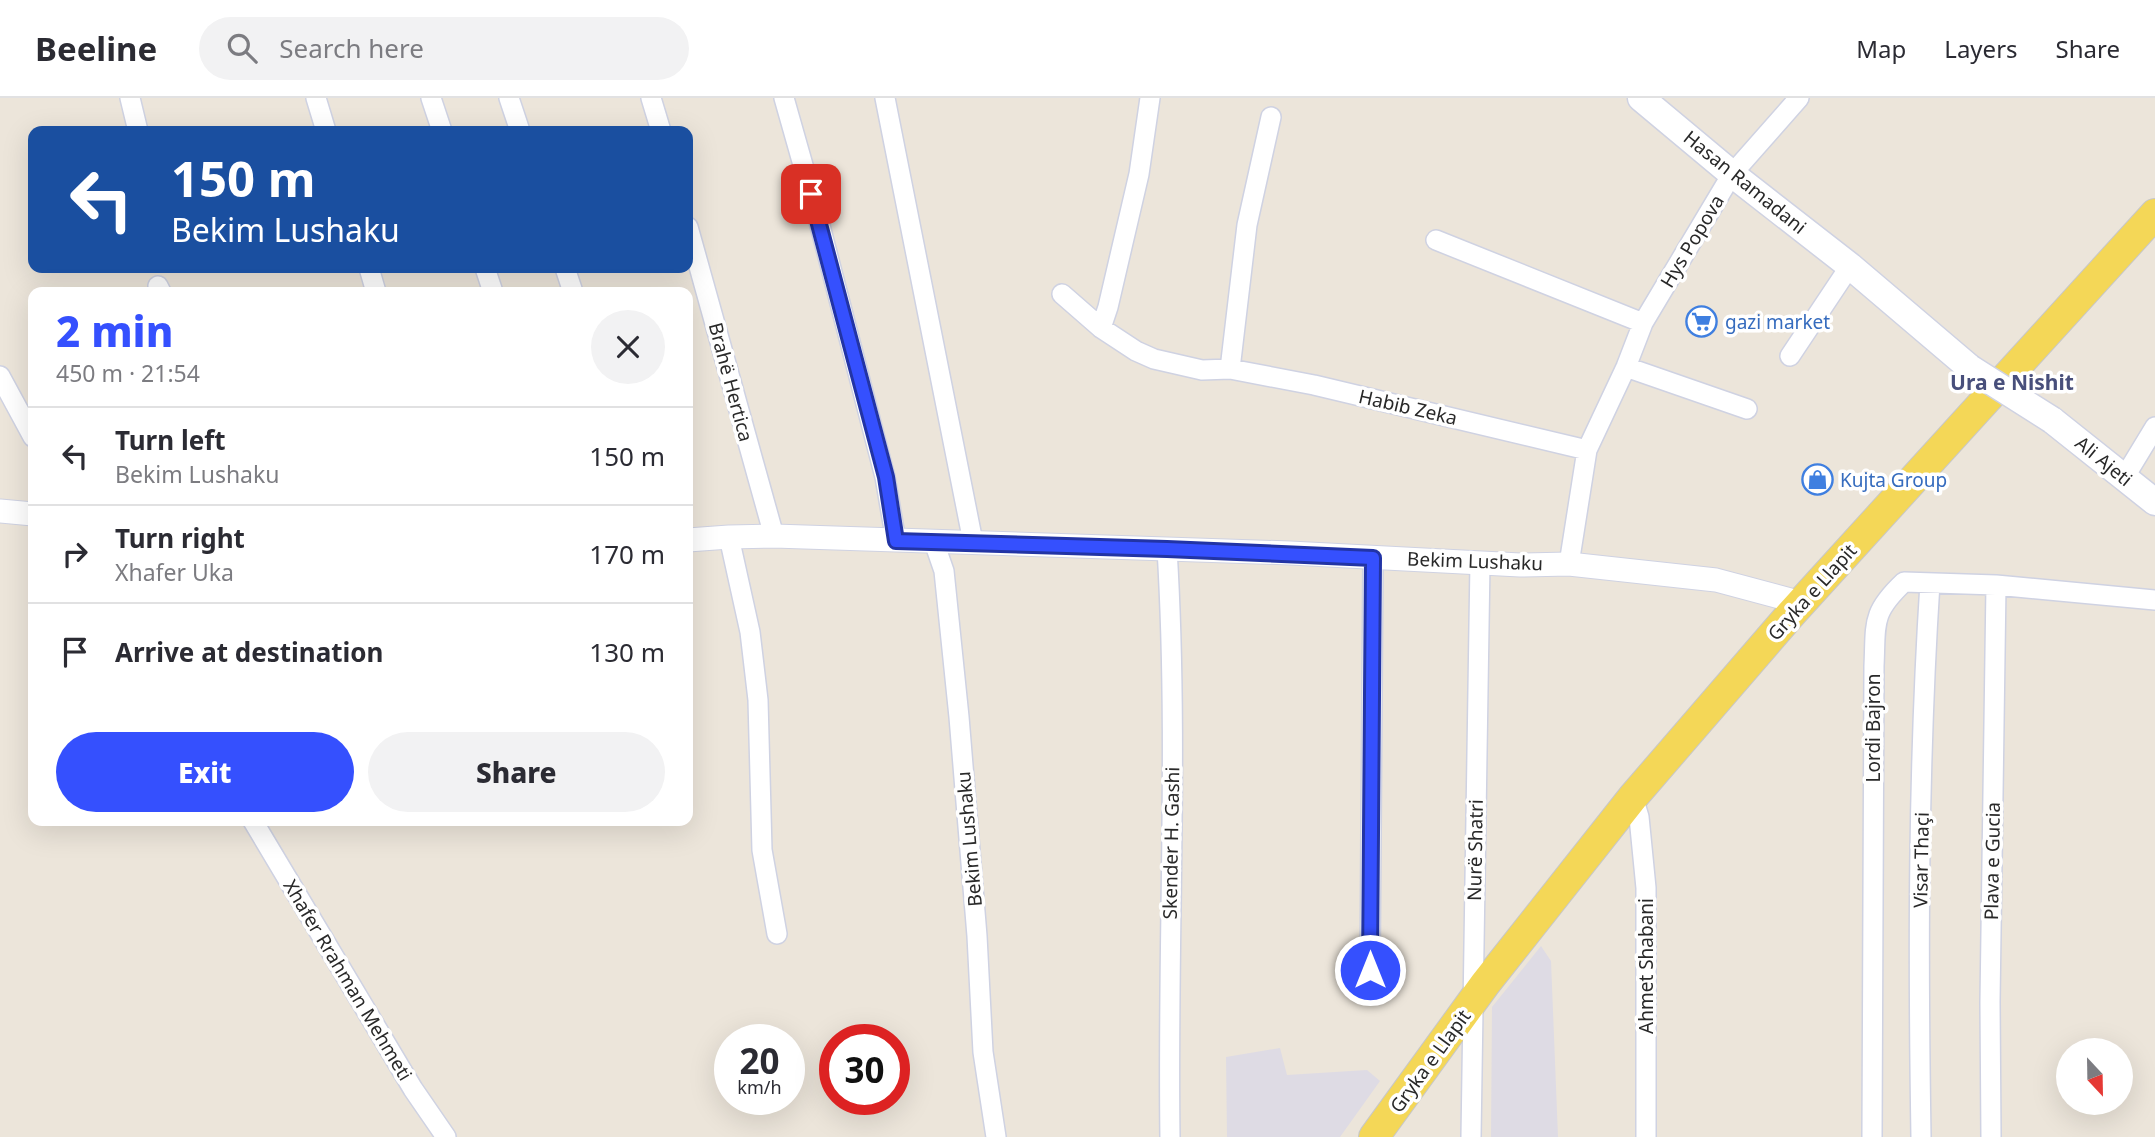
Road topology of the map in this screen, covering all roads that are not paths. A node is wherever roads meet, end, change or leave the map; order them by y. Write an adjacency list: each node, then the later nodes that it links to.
1 (130, 98): 12 (street)
2 (316, 98): 13 (street)
3 (431, 98): 14 (street)
4 (509, 98): 15 (street)
5 (651, 98): 16 (street)
6 (784, 98): 41 (street)
7 (886, 98): 43 (street)
8 (1150, 98): 24 (street)
9 (1641, 98): 17 (main road, Hasan Ramadani)
10 (1799, 98): 17 (street, Hys Popova)
11 (1271, 117): 28 (street)
12 (137, 126)
13 (324, 126)
14 (440, 126)
15 (518, 126)
16 (659, 126)
17 (1732, 174): 21 (main road, Hasan Ramadani); 23 (street, Hys Popova)
18 (2155, 214): 51 (main road, Gryka e Llapit)
19 (1436, 240): 23 (street)
20 (693, 245): 39 (street, Brahë Hertica)
21 (1850, 265): 25 (street); 27 (main road, Hasan Ramadani)
22 (1062, 294): 24 (street, Habib Zeka)
23 (1643, 323): 26 (street, Hys Popova)
24 (1101, 328): 28 (street, Habib Zeka)
25 (1790, 356)
26 (1626, 367): 30 (street); 33 (street, Hys Popova)
27 (1970, 368): 34 (main road, Ali Ajeti, bridge)
28 (1230, 369): 33 (street, Habib Zeka)
29 (0, 376): 32 (street)
30 (1747, 409)
31 (2155, 427): 34 (street)
32 (28, 428)
33 (1587, 450): 47 (street, Hys Popova)
34 (2124, 478): 35 (main road, Ali Ajeti)
35 (2155, 502)
36 (0, 511): 37 (street)
37 (28, 513)
38 (729, 537): 39 (street, Bekim Lushaku); 40 (street, Bekim Lushaku); 54 (street)
39 (774, 537): 41 (street, Bekim Lushaku)
40 (693, 540)
41 (896, 541): 42 (street, Bekim Lushaku)
42 (934, 542): 43 (street, Bekim Lushaku); 58 (street, Bekim Lushaku)
43 (973, 542): 44 (street, Bekim Lushaku)
44 (1167, 549): 45 (street, Bekim Lushaku); 59 (street, Skender H. Gashi)
45 (1373, 558): 46 (street, Bekim Lushaku); 55 (street)
46 (1480, 562): 47 (street, Bekim Lushaku); 56 (street, Nurë Shatri)
47 (1569, 564): 51 (street, Bekim Lushaku)
48 (1930, 583): 49 (street, Lordi Bajron); 64 (street, Lordi Bajron); 65 (street, Visar Thaçi)
49 (1996, 585): 50 (street, Lordi Bajron); 66 (street, Plava e Gucia)
50 (2155, 600)
51 (1802, 603): 52 (main road, Gryka e Llapit)
52 (1633, 796): 56 (main road, Gryka e Llapit); 63 (street, Ahmet Shabani)
53 (256, 826): 57 (street, Xhafer Rrahman Mehmeti)
54 (777, 934)
55 (1370, 970)
56 (1479, 993): 60 (main road, Gryka e Llapit); 61 (street, Nurë Shatri); 62 (street, Gryka e Llapit)
57 (446, 1137)
58 (996, 1137)
59 (1170, 1137)
60 (1374, 1137)
61 (1471, 1137)
62 (1481, 1137)
63 (1646, 1137)
64 (1872, 1137)
65 (1921, 1137)
66 (1991, 1137)

